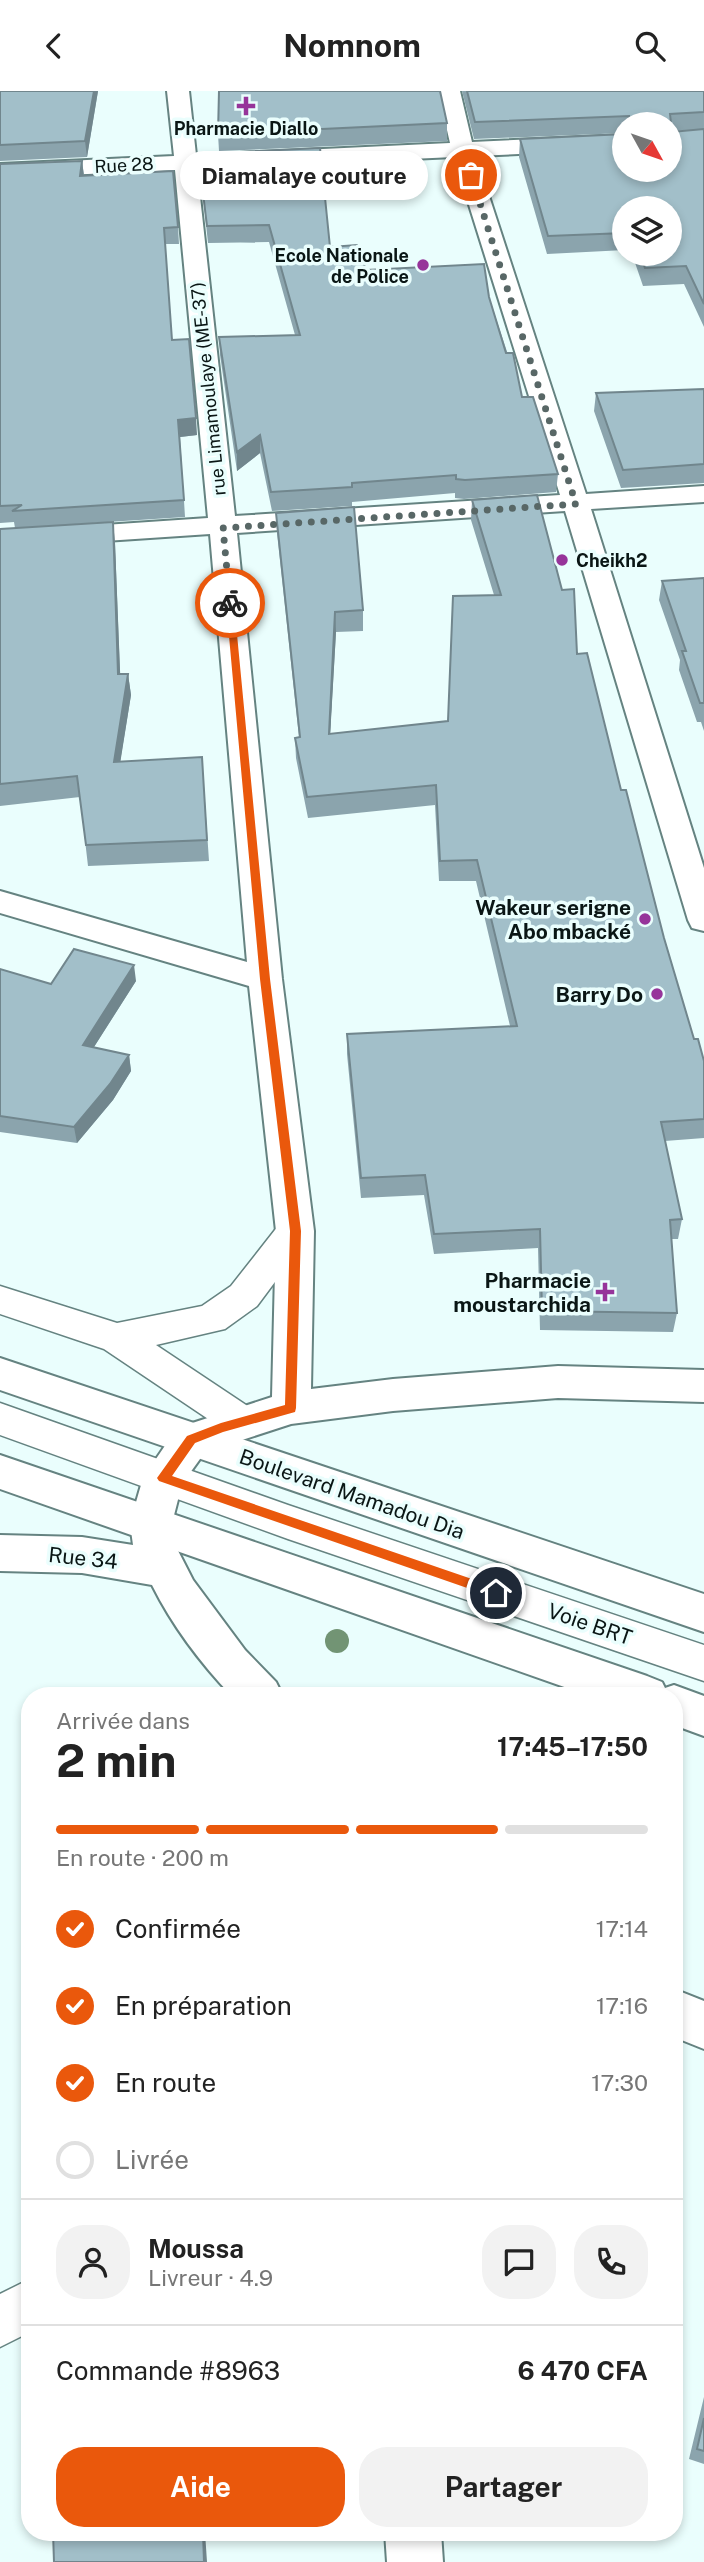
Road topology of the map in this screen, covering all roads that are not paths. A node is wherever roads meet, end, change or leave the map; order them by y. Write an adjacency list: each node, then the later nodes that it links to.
1 (178, 91): 5 (street, rue Limamoulaye (ME-37))
2 (449, 91): 4 (street)
3 (612, 143): 4 (street, Rue 28)
4 (463, 150): 5 (street, Rue 28); 8 (street)
5 (184, 163): 6 (street, Rue 28); 9 (street, rue Limamoulaye (ME-37))
6 (0, 171)
7 (704, 494): 8 (street)
8 (576, 504): 9 (street); 12 (street)
9 (223, 528): 10 (street); 13 (street, rue Limamoulaye (ME-37))
10 (0, 540)
11 (0, 902): 13 (street)
12 (704, 920)
13 (265, 979): 14 (street, rue Limamoulaye (ME-37))
14 (295, 1231): 16 (lane); 19 (street, rue Limamoulaye (ME-37))
15 (0, 1300): 16 (lane)
16 (117, 1338): 21 (lane)
17 (0, 1374): 22 (street, Boulevard Mamadou Dia)
18 (704, 1386): 19 (street)
19 (290, 1408): 21 (street)
20 (0, 1419): 24 (lane, Voie BRT)
21 (242, 1422): 22 (street)
22 (191, 1440): 24 (street); 28 (street, Boulevard Mamadou Dia)
23 (0, 1472): 25 (street)
24 (163, 1478): 25 (street); 29 (lane, Voie BRT)
25 (151, 1523): 27 (street); 31 (street)
26 (0, 1553): 27 (street, Rue 34)
27 (166, 1569): 30 (street)
28 (704, 1613)
29 (704, 1663)
30 (252, 1687)
31 (621, 1687)
32 (683, 1708): 33 (street)
33 (704, 1716)
34 (683, 2017): 35 (street)
35 (704, 2025)
36 (21, 2309): 37 (lane)
37 (0, 2322)
38 (414, 2541): 39 (street)
39 (415, 2562)

